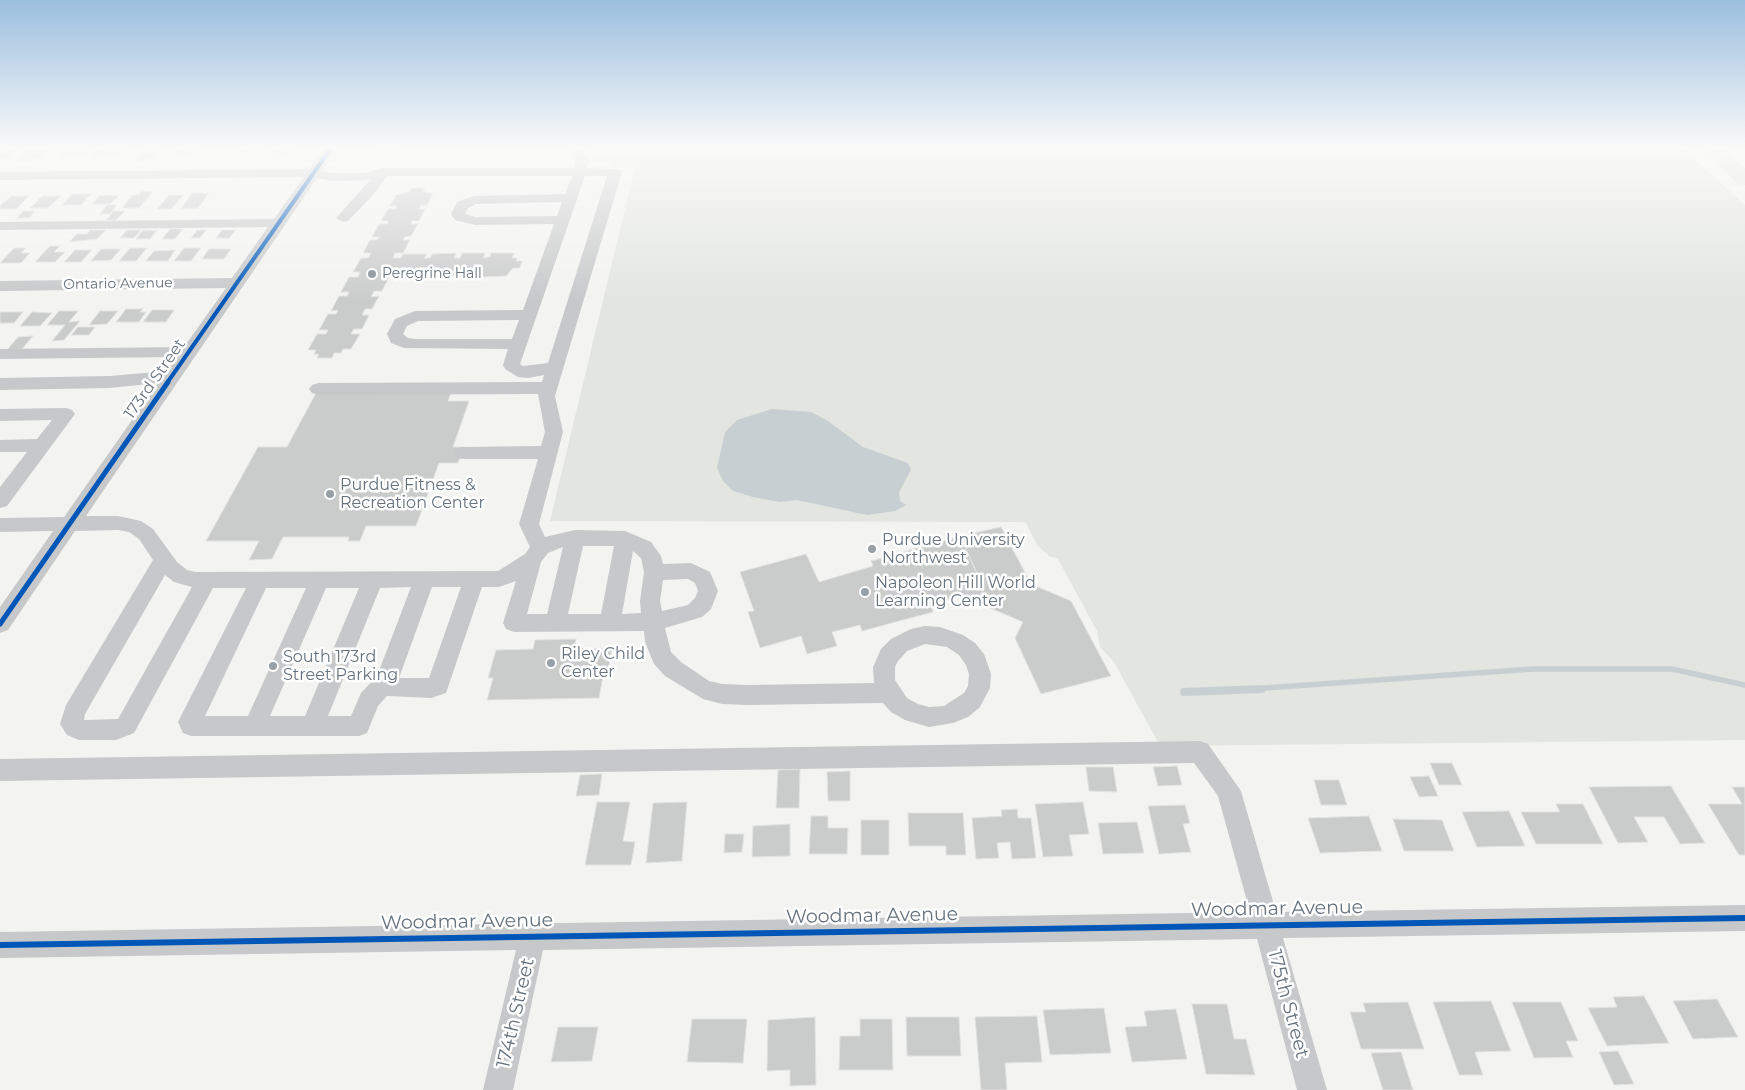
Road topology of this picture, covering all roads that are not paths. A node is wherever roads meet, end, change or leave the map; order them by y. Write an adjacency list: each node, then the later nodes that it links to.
1 (571, 198): 7 (street)
2 (296, 199): 8 (street, 173rd Street)
3 (361, 199): 6 (street)
4 (529, 199): 7 (street)
5 (607, 199): 16 (street)
6 (343, 218)
7 (563, 220): 12 (street)
8 (279, 223): 9 (street); 10 (street, 173rd Street)
9 (0, 226)
10 (237, 283): 11 (street, Ontario Avenue); 14 (street, 173rd Street)
11 (0, 286)
12 (529, 315): 13 (street); 13 (street)
13 (518, 344): 16 (street)
14 (189, 352): 15 (street); 17 (street, 173rd Street)
15 (0, 354)
16 (554, 367): 19 (street)
17 (172, 376): 18 (street); 28 (street, 173rd Street)
18 (0, 384)
19 (548, 388): 20 (street); 24 (street)
20 (318, 389)
21 (0, 415): 23 (street)
22 (0, 446): 23 (street)
23 (42, 446): 26 (street)
24 (549, 452): 25 (street); 32 (street)
25 (463, 453)
26 (8, 479): 27 (street)
27 (0, 501)
28 (69, 524): 29 (street); 33 (street); 44 (street, 173rd Street)
29 (0, 525)
30 (575, 538): 31 (street); 32 (street); 42 (street)
31 (625, 539): 34 (street); 43 (street)
32 (536, 554): 38 (street); 42 (street)
33 (164, 559): 39 (street); 39 (street)
34 (654, 572): 41 (street); 41 (street)
35 (320, 579): 36 (street); 40 (street); 48 (street)
36 (373, 579): 37 (street); 47 (street)
37 (425, 579): 38 (street); 45 (street)
38 (474, 579): 45 (street)
39 (207, 580): 40 (street)
40 (260, 580): 48 (street)
41 (653, 622): 43 (street); 46 (street)
42 (555, 623): 43 (street)
43 (610, 623)
44 (0, 624)
45 (386, 682): 47 (street)
46 (889, 693): 46 (street)
47 (312, 726): 48 (street)
48 (254, 727)
49 (0, 770): 51 (street, 175th Street)
50 (1745, 918): 51 (street, Woodmar Avenue)
51 (1266, 924): 52 (street, Woodmar Avenue); 55 (street, 175th Street)
52 (534, 936): 53 (street, Woodmar Avenue); 54 (street, 174th Street)
53 (0, 945)
54 (498, 1090)
55 (1312, 1090)

